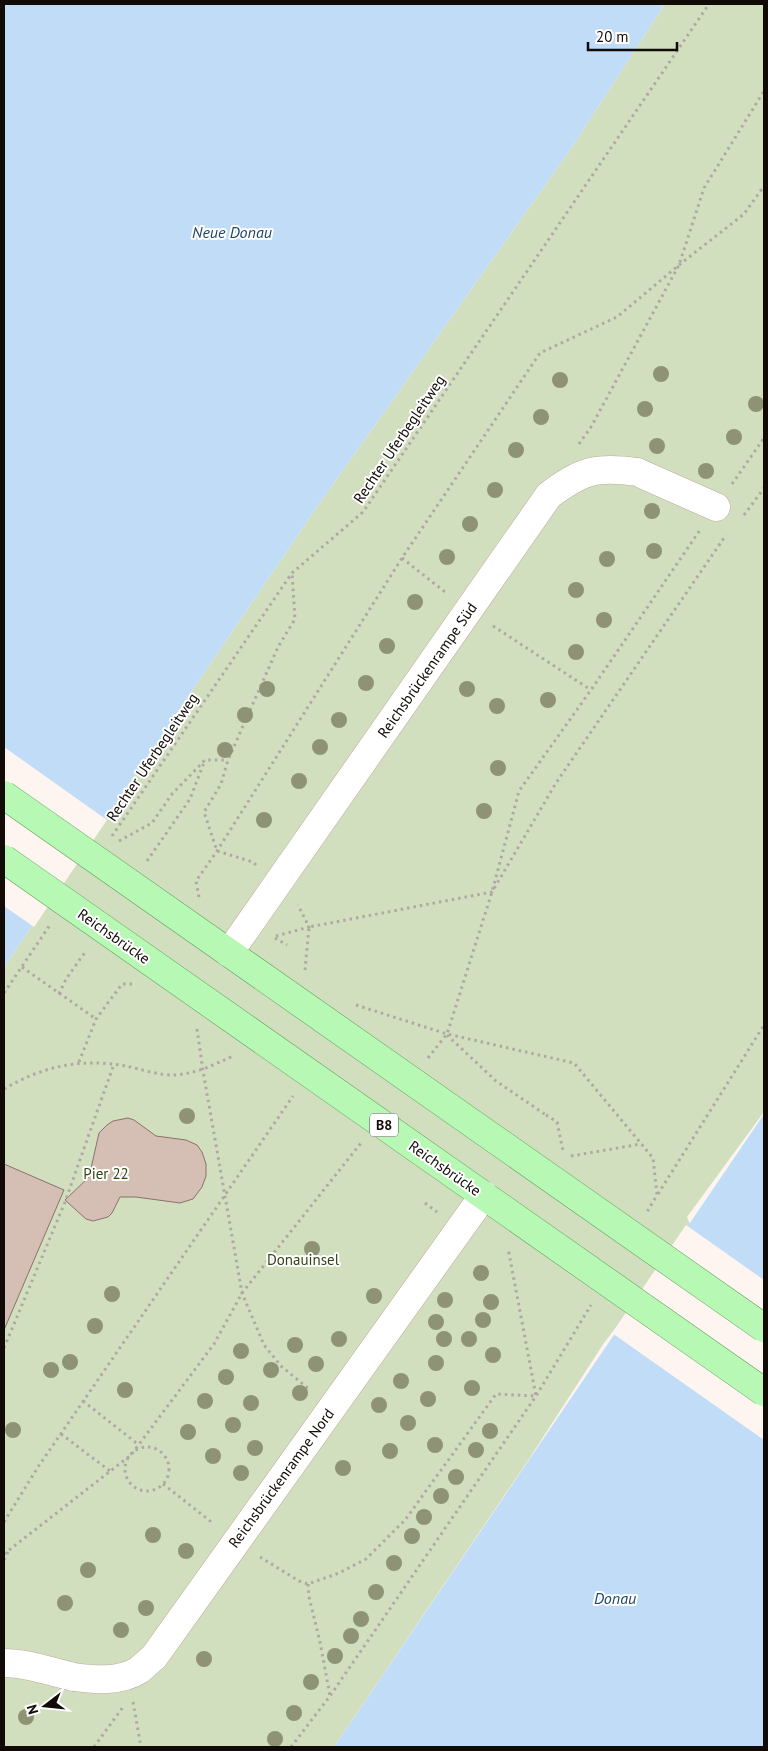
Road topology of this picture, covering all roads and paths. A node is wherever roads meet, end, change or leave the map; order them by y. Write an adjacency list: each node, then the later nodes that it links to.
1 (708, 4): 12 (path, Rechter Uferbegleitweg)
2 (764, 91): 4 (path)
3 (764, 186): 4 (path)
4 (678, 265): 5 (path); 11 (path)
5 (591, 428)
6 (764, 438): 8 (path)
7 (764, 488): 9 (path)
8 (716, 507): 15 (path); 25 (lane, Reichsbrückenrampe Süd, bridge)
9 (740, 519)
10 (728, 532): 23 (path)
11 (402, 558): 13 (path); 22 (path)
12 (292, 573): 16 (path); 19 (path, Rechter Uferbegleitweg)
13 (448, 594)
14 (487, 621): 15 (path)
15 (591, 690): 23 (path)
16 (228, 760): 18 (path); 20 (path)
17 (4, 795): 25 (main road, bridge)
18 (204, 812)
19 (112, 836)
20 (118, 842)
21 (4, 859): 42 (main road, Reichsbrücke / B8, bridge)
22 (196, 881)
23 (492, 892): 33 (path)
24 (54, 921): 26 (path)
25 (229, 953): 49 (main road, bridge)
26 (22, 967): 28 (path); 30 (path)
27 (122, 984): 30 (path)
28 (4, 993)
29 (351, 1012): 33 (path)
30 (96, 1019): 34 (path)
31 (196, 1024): 44 (path)
32 (764, 1025): 43 (path)
33 (447, 1034): 36 (path); 39 (path); 41 (path, bridge)
34 (79, 1062)
35 (114, 1064): 50 (path)
36 (422, 1065)
37 (296, 1092): 44 (path)
38 (362, 1142): 47 (path)
39 (641, 1144): 40 (path); 43 (path)
40 (569, 1157)
41 (564, 1159)
42 (484, 1195): 52 (main road, Reichsbrücke / B8, bridge); 67 (lane, Reichsbrückenrampe Nord, bridge)
43 (657, 1195): 45 (path)
44 (225, 1196): 47 (path); 54 (path)
45 (642, 1220)
46 (508, 1244): 53 (path)
47 (242, 1294): 51 (path); 56 (path)
48 (592, 1304): 53 (path)
49 (764, 1328)
50 (4, 1348)
51 (314, 1392)
52 (764, 1392)
53 (536, 1396): 66 (path); 69 (path)
54 (83, 1401): 55 (path); 56 (path)
55 (60, 1434): 58 (path); 60 (path)
56 (138, 1444): 57 (path)
57 (131, 1454): 58 (path); 59 (path); 59 (path)
58 (110, 1471): 62 (path)
59 (163, 1484): 61 (path)
60 (4, 1522)
61 (218, 1527)
62 (10, 1550): 63 (path); 65 (path)
63 (4, 1554)
64 (258, 1556): 66 (path)
65 (4, 1560)
66 (308, 1584): 69 (path)
67 (4, 1663)
68 (132, 1694): 72 (path)
69 (330, 1696): 73 (path)
70 (127, 1702): 71 (path)
71 (94, 1747)
72 (141, 1747)
73 (291, 1747)

